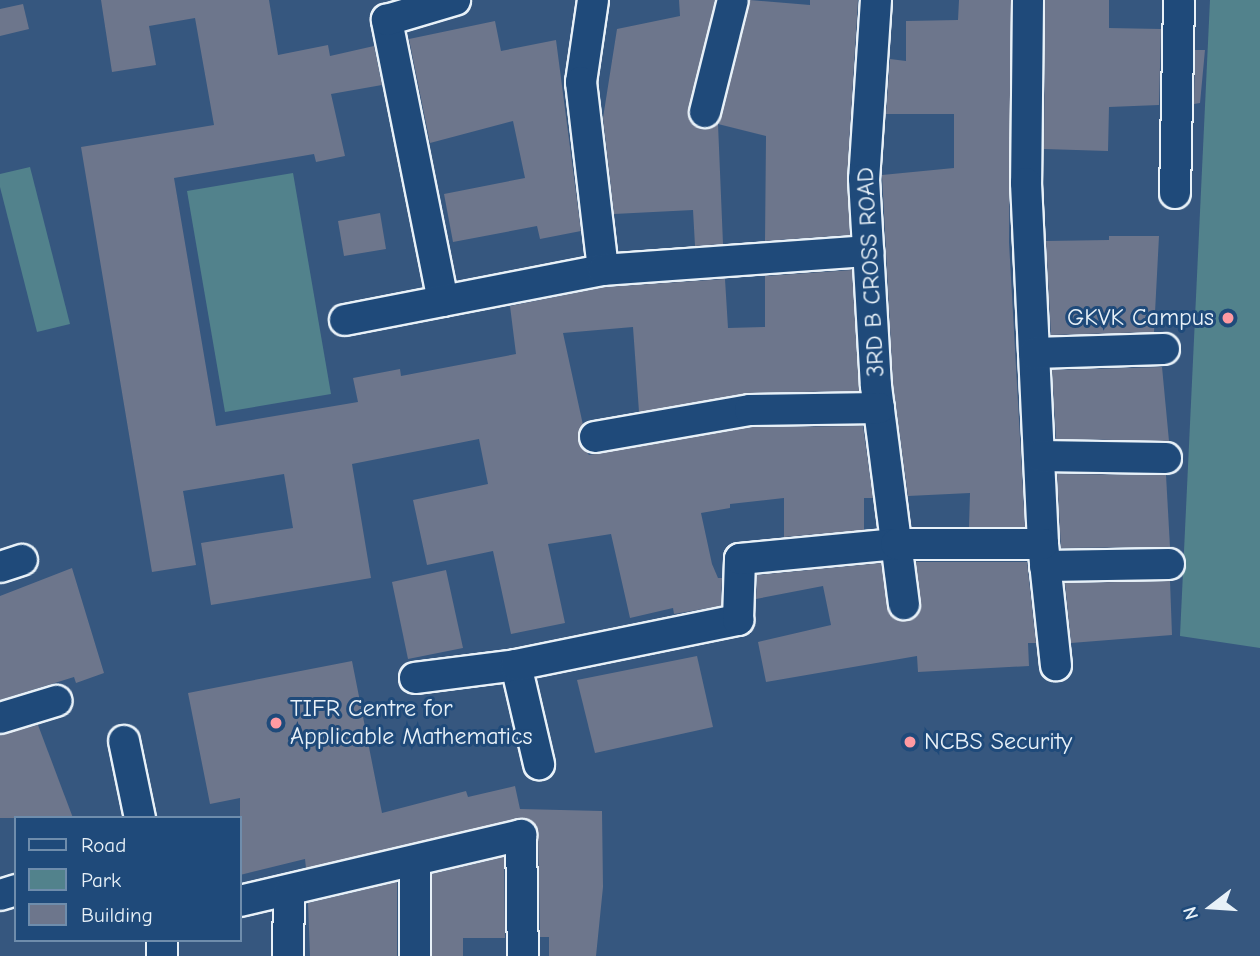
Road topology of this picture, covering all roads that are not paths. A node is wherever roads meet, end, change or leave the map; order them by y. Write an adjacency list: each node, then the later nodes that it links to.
1 (455, 0): 11 (street)
2 (593, 0): 10 (street)
3 (733, 0): 7 (street)
4 (876, 0): 9 (street, 3RD B CROSS ROAD)
5 (1028, 0): 14 (street)
6 (1179, 0): 8 (street)
7 (705, 112)
8 (1175, 193)
9 (868, 251): 10 (street); 15 (street, 3RD B CROSS ROAD)
10 (603, 270): 11 (street)
11 (443, 301): 12 (street)
12 (345, 320)
13 (1164, 349): 14 (street)
14 (1034, 353): 17 (street)
15 (879, 408): 16 (street); 19 (street, 3RD B CROSS ROAD)
16 (595, 437)
17 (1039, 456): 18 (street); 20 (street)
18 (1166, 458)
19 (896, 544): 20 (street); 22 (street, 3RD B CROSS ROAD); 23 (street)
20 (1044, 555): 21 (street); 24 (street)
21 (1169, 564)
22 (904, 604)
23 (516, 665): 25 (street); 29 (street)
24 (1056, 665)
25 (415, 678)
26 (56, 701): 27 (street)
27 (0, 718)
28 (124, 741): 30 (street)
29 (540, 764)
30 (140, 816)
31 (415, 861): 32 (street); 35 (street); 36 (street)
32 (289, 892): 33 (street); 34 (street)
33 (242, 901)
34 (288, 956)
35 (415, 956)
36 (523, 956)

